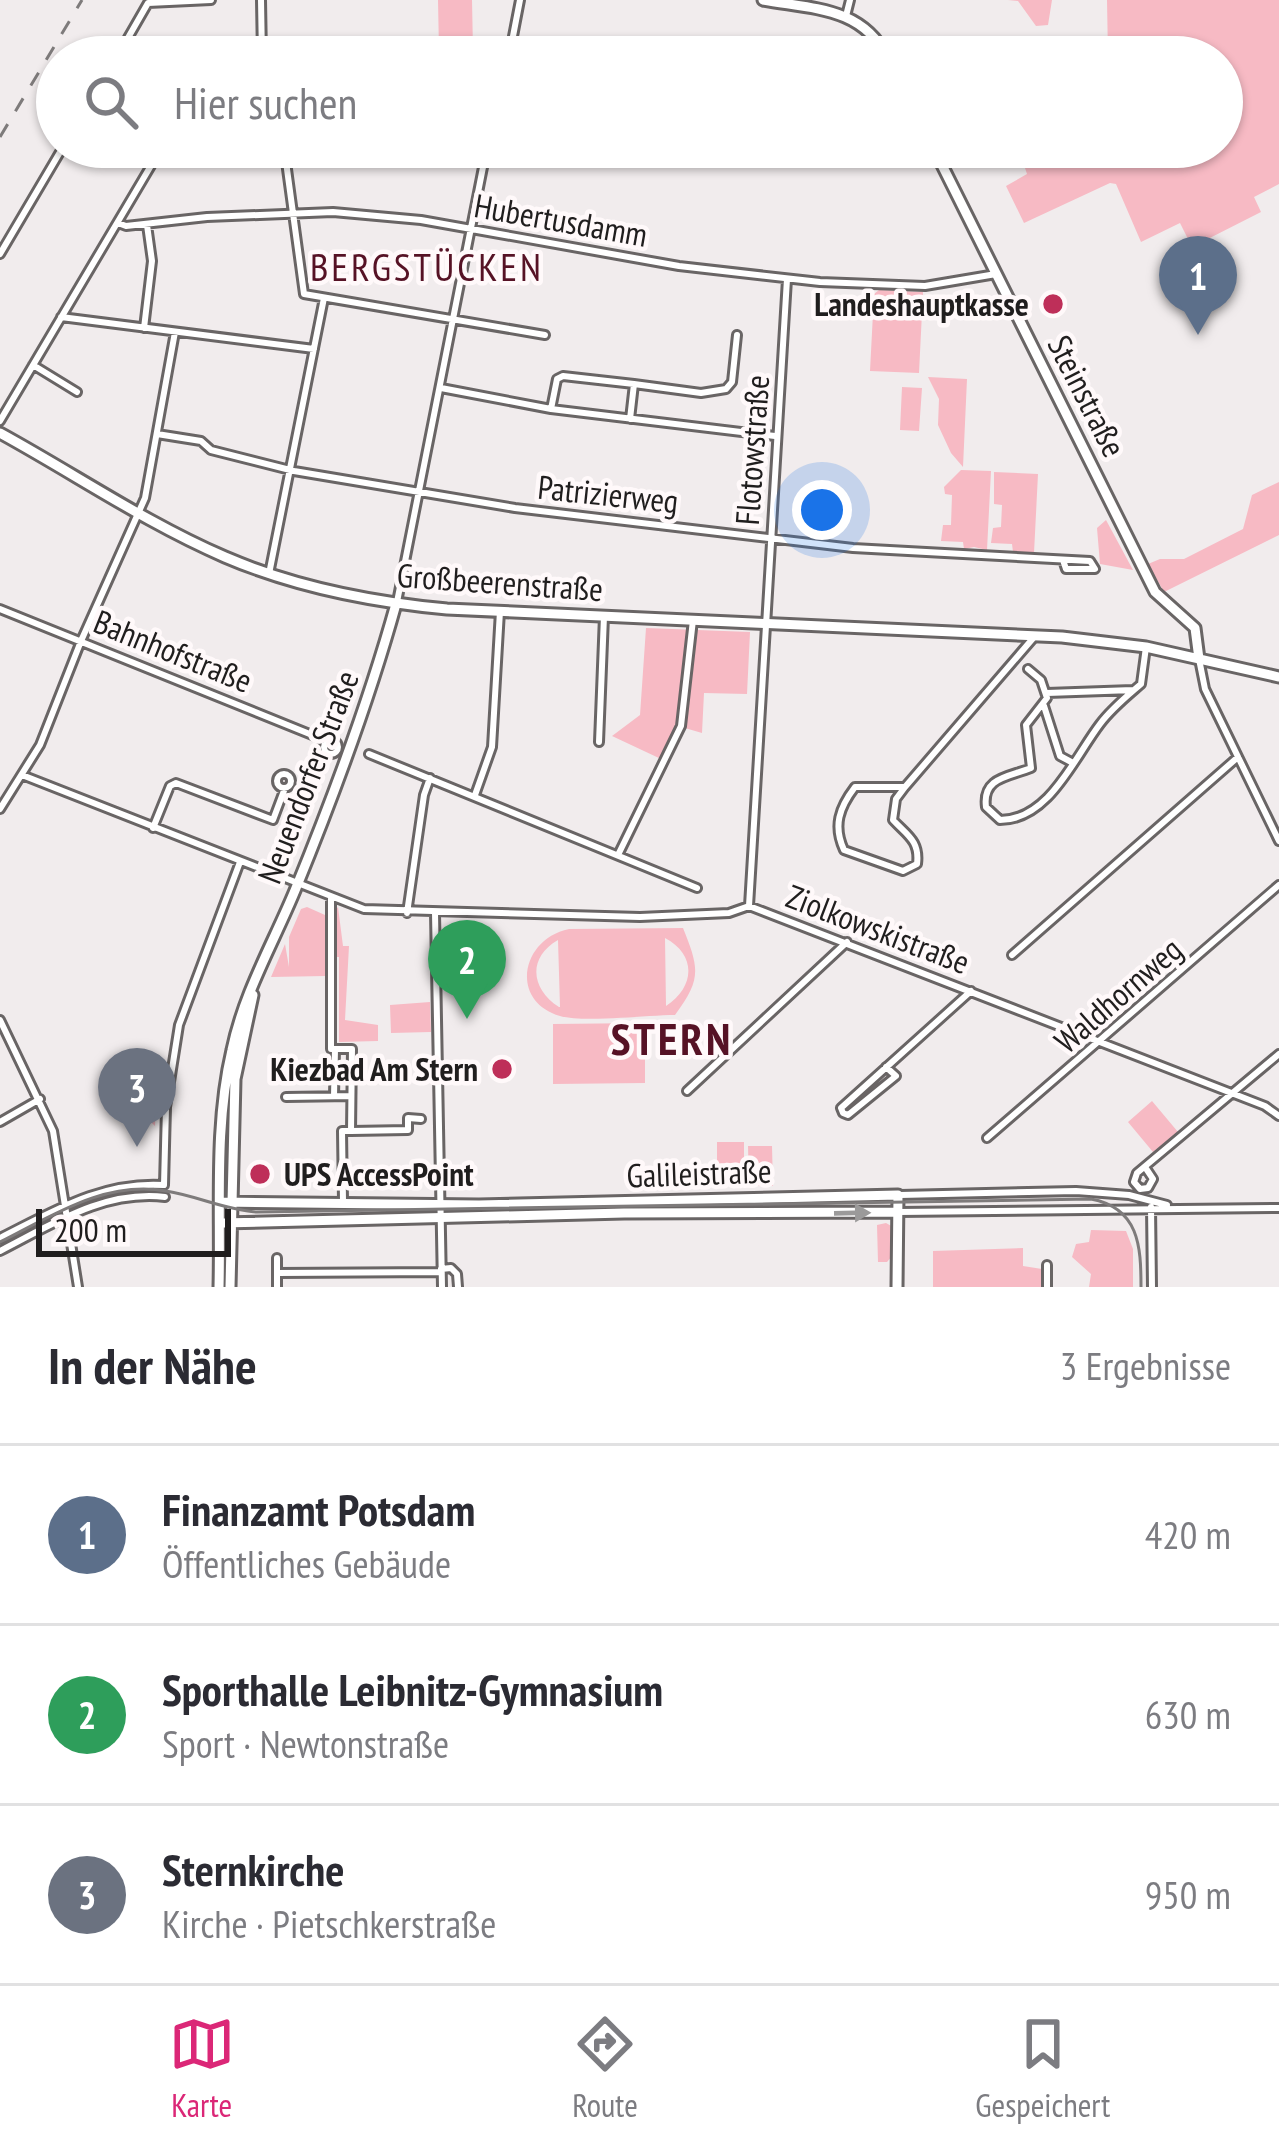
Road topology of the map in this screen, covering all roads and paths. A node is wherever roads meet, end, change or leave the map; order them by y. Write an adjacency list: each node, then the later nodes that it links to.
1 (211, 0): 7 (street)
2 (261, 0): 8 (street)
3 (520, 0): 9 (street)
4 (763, 0): 6 (street)
5 (850, 0): 6 (street)
6 (846, 16): 10 (street)
7 (129, 36)
8 (262, 36)
9 (513, 36)
10 (873, 36)
11 (51, 168): 20 (street)
12 (150, 168): 17 (street)
13 (286, 168): 16 (street)
14 (483, 168): 19 (street)
15 (943, 168): 21 (street, Steinstraße)
16 (290, 211): 18 (street, Hubertusdamm); 19 (street, Hubertusdamm); 23 (street)
17 (118, 223): 18 (street, Hubertusdamm); 24 (street)
18 (147, 225): 26 (street)
19 (471, 228): 22 (street, Hubertusdamm); 25 (street)
20 (0, 254)
21 (996, 274): 22 (street, Hubertusdamm); 56 (street, Steinstraße)
22 (787, 279): 40 (street, Flotowstraße)
23 (324, 298): 25 (street); 30 (street)
24 (61, 317): 26 (street); 31 (street)
25 (454, 318): 28 (street); 33 (street)
26 (144, 328): 27 (street)
27 (175, 332): 30 (street); 39 (street)
28 (545, 335)
29 (737, 335): 32 (street)
30 (314, 349): 41 (street)
31 (33, 365): 34 (street); 37 (street)
32 (634, 384): 35 (street); 36 (street)
33 (441, 388): 35 (street); 42 (street)
34 (77, 392)
35 (551, 409): 36 (street)
36 (630, 419): 40 (street)
37 (0, 421)
38 (0, 433): 43 (street, Großbeerenstraße)
39 (157, 434): 41 (street, Patrizierweg); 43 (street)
40 (777, 436): 44 (street, Flotowstraße)
41 (290, 469): 42 (street, Patrizierweg); 46 (street)
42 (420, 492): 44 (street, Patrizierweg); 47 (street)
43 (139, 513): 46 (street, Großbeerenstraße); 54 (street)
44 (770, 538): 45 (street, Patrizierweg); 52 (street, Flotowstraße)
45 (1063, 560): 45 (street, Patrizierweg)
46 (269, 574): 47 (street, Großbeerenstraße)
47 (397, 604): 49 (street, Großbeerenstraße); 77 (street, Neuendorfer Straße)
48 (0, 609): 54 (street, Bahnhofstraße)
49 (500, 611): 50 (street, Großbeerenstraße); 71 (street)
50 (604, 616): 51 (street, Großbeerenstraße); 63 (street)
51 (693, 620): 52 (street, Großbeerenstraße); 75 (street)
52 (766, 624): 53 (street, Großbeerenstraße); 81 (street, Flotowstraße)
53 (1035, 636): 55 (street, Großbeerenstraße); 69 (street)
54 (81, 641): 62 (street, Bahnhofstraße); 67 (street)
55 (1146, 646): 56 (street, Großbeerenstraße); 59 (street)
56 (1199, 659): 58 (street, Großbeerenstraße); 65 (street)
57 (1028, 669): 60 (street)
58 (1279, 676)
59 (1134, 690): 60 (street); 66 (street)
60 (1047, 693): 61 (street)
61 (1043, 705): 66 (street); 66 (street)
62 (327, 741)
63 (599, 742)
64 (369, 754): 68 (street)
65 (1238, 757): 74 (street); 85 (street)
66 (1073, 763)
67 (22, 775): 72 (street); 73 (street, Ziolkowskistraße)
68 (430, 778): 71 (street); 82 (street)
69 (905, 787): 69 (street)
70 (285, 788): 73 (street)
71 (476, 795): 75 (street)
72 (0, 809)
73 (153, 828): 76 (street, Ziolkowskistraße)
74 (1279, 841)
75 (619, 853): 79 (street)
76 (240, 862): 77 (street, Ziolkowskistraße); 114 (street)
77 (297, 884): 80 (street, Ziolkowskistraße); 111 (street, Neuendorfer Straße)
78 (1279, 885): 88 (street, Waldhornweg)
79 (697, 888)
80 (331, 897): 82 (street, Ziolkowskistraße); 89 (street)
81 (749, 906): 83 (street, Ziolkowskistraße); 84 (street, Ziolkowskistraße)
82 (407, 913): 83 (street, Ziolkowskistraße)
83 (435, 913): 113 (street)
84 (847, 942): 86 (street, Ziolkowskistraße); 97 (street)
85 (1012, 955)
86 (971, 991): 88 (street, Ziolkowskistraße); 92 (street)
87 (0, 1020): 102 (street)
88 (1102, 1043): 98 (street, Ziolkowskistraße); 107 (street, Waldhornweg)
89 (334, 1049): 91 (street); 93 (street)
90 (1279, 1054): 98 (street)
91 (334, 1066): 93 (street); 94 (street)
92 (886, 1066): 92 (street)
93 (352, 1070): 94 (street); 95 (street)
94 (334, 1076): 96 (street)
95 (351, 1085): 96 (street); 101 (street)
96 (334, 1086): 100 (street)
97 (687, 1091)
98 (1233, 1095): 103 (street, Ziolkowskistraße); 108 (street)
99 (286, 1096): 100 (street)
100 (334, 1096): 101 (street)
101 (351, 1096): 106 (street)
102 (40, 1099): 105 (street); 114 (street)
103 (1279, 1116)
104 (421, 1119): 106 (street)
105 (0, 1122)
106 (351, 1131): 112 (street)
107 (987, 1138)
108 (1145, 1167)
109 (898, 1195): 113 (street, Galileistraße); 115 (street, Galileistraße); 117 (street)
110 (165, 1198): 118 (street)
111 (226, 1202): 112 (street, Galileistraße); 120 (street, Neuendorfer Straße)
112 (343, 1202): 113 (street, Galileistraße)
113 (440, 1202): 119 (street)
114 (66, 1204): 118 (street); 121 (street)
115 (1151, 1204): 116 (street, Galileistraße); 117 (street, Galileistraße); 135 (street)
116 (1279, 1208)
117 (898, 1212): 119 (street, Galileistraße, one-way to 117); 133 (street)
118 (68, 1217): 122 (street); 127 (street)
119 (441, 1219): 120 (street, Galileistraße); 125 (street)
120 (226, 1223): 128 (street, Neuendorfer Straße); 129 (street, Neuendorfer Straße)
121 (0, 1238)
122 (0, 1251)
123 (278, 1258): 126 (street)
124 (1047, 1265): 134 (street)
125 (441, 1270): 126 (street); 131 (street); 132 (street)
126 (277, 1274): 130 (street)
127 (78, 1287)
128 (219, 1287)
129 (230, 1287)
130 (278, 1287)
131 (442, 1287)
132 (458, 1287)
133 (897, 1287)
134 (1047, 1287)
135 (1152, 1287)

